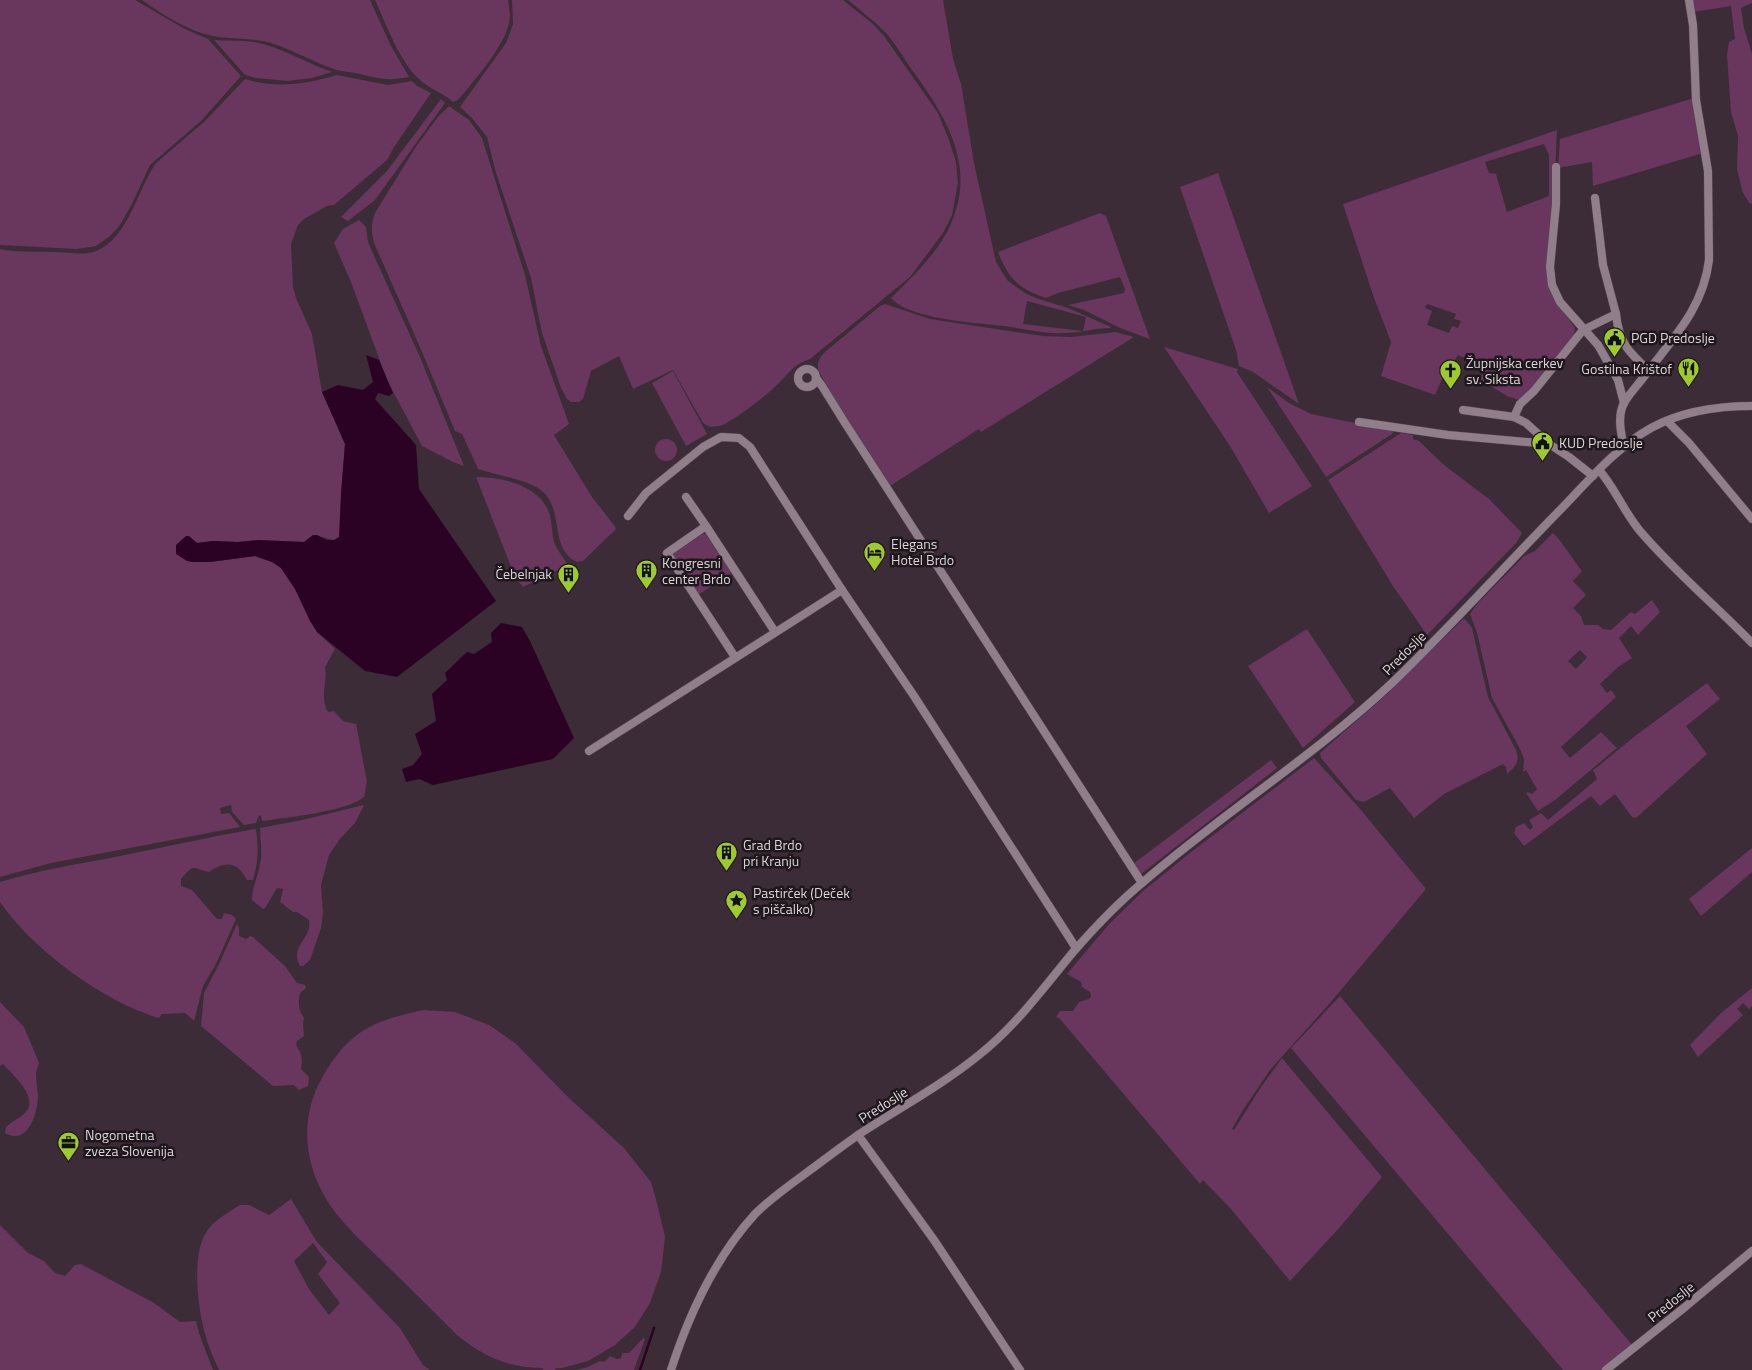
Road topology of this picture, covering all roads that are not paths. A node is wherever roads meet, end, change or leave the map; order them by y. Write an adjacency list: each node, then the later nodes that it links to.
1 (1689, 0): 6 (street)
2 (1556, 167): 5 (street)
3 (1595, 198): 4 (street)
4 (1616, 314): 5 (street); 6 (street)
5 (1583, 330): 10 (street); 13 (street)
6 (1648, 370): 10 (street)
7 (816, 378): 8 (street); 8 (street); 9 (street)
8 (811, 387): 9 (street)
9 (829, 398): 29 (street)
10 (1624, 403): 17 (street)
11 (1752, 406): 14 (street, Predoslje)
12 (1463, 410): 13 (street)
13 (1514, 417): 16 (street)
14 (1667, 421): 17 (street, Predoslje); 22 (street)
15 (1359, 422): 16 (street)
16 (1549, 444): 19 (street)
17 (1624, 448): 18 (street, Predoslje)
18 (1599, 470): 19 (street, Predoslje); 26 (street)
19 (1593, 476): 29 (street, Predoslje)
20 (686, 497): 23 (street)
21 (628, 516): 24 (street)
22 (1752, 519)
23 (706, 526): 25 (street); 27 (street)
24 (842, 590): 25 (street); 30 (street)
25 (775, 632): 27 (street)
26 (1752, 643)
27 (735, 658): 28 (street)
28 (589, 751)
29 (1142, 883): 30 (street, Predoslje)
30 (1076, 948): 31 (street, Predoslje)
31 (858, 1135): 33 (street, Predoslje); 34 (street)
32 (1752, 1251): 35 (street, Predoslje)
33 (671, 1370)
34 (1020, 1370)
35 (1606, 1370)

